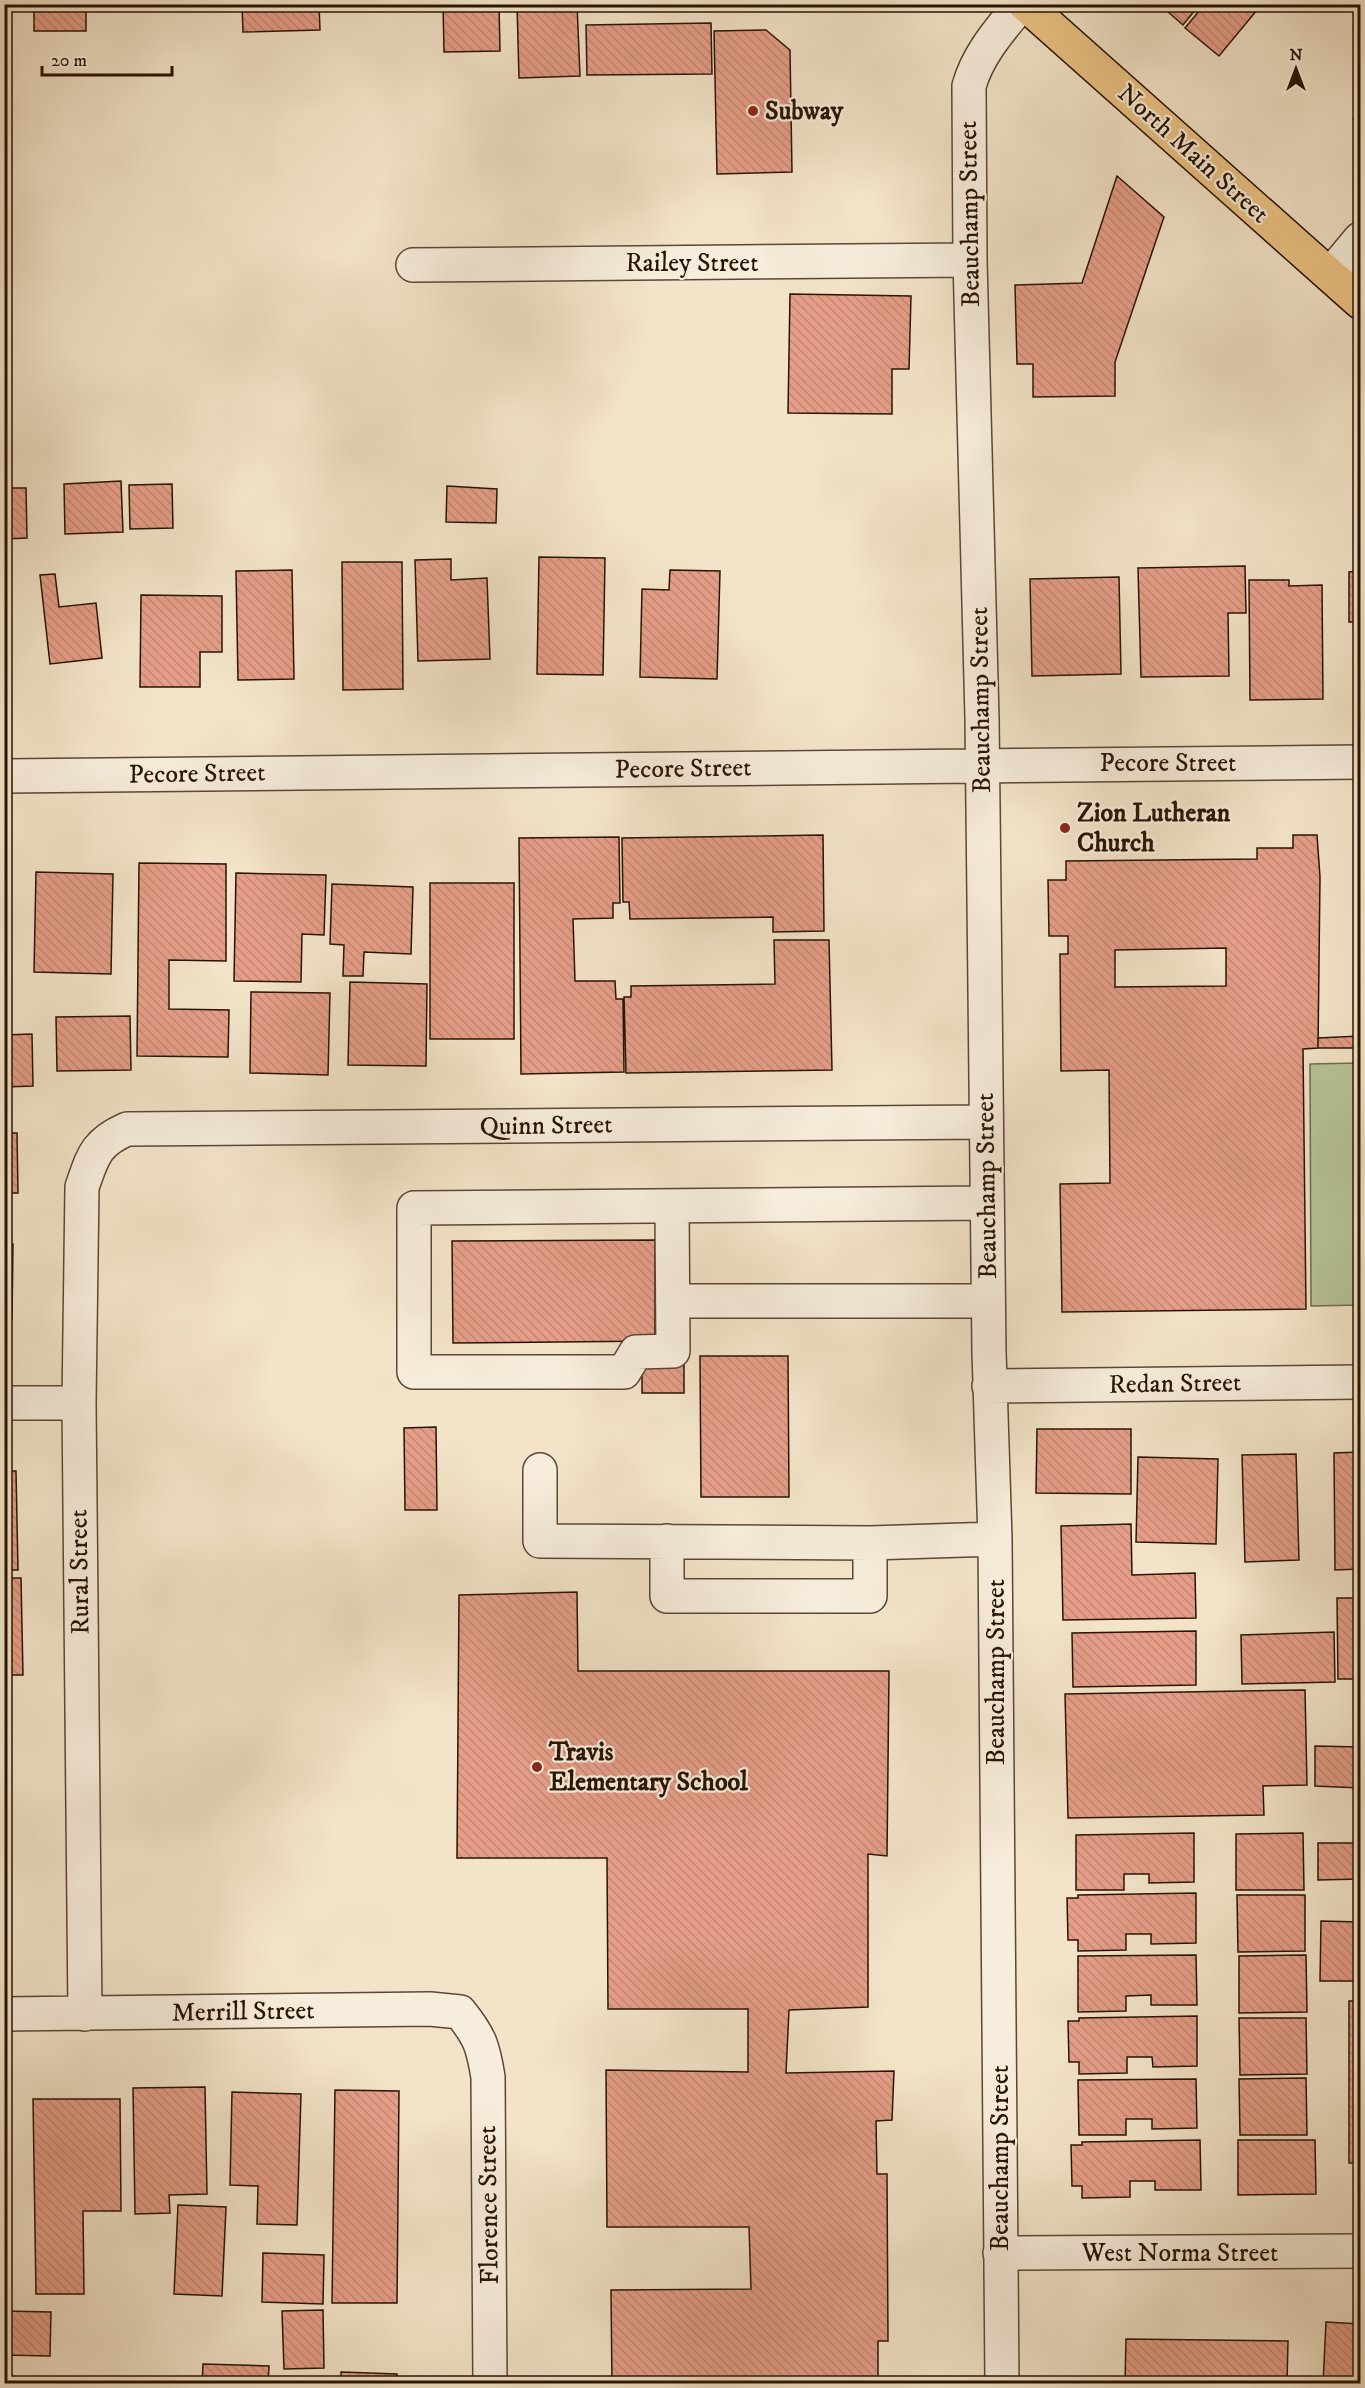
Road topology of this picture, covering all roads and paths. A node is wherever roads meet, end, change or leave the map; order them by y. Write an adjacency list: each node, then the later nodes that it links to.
1 (1023, 4): 3 (street, Beauchamp Street); 5 (main road, North Main Street)
2 (1360, 239): 5 (street)
3 (970, 260): 4 (street, Railey Street); 8 (street, Beauchamp Street)
4 (413, 265)
5 (1330, 276): 6 (main road, North Main Street)
6 (1360, 302)
7 (1360, 762): 8 (street, Pecore Street)
8 (982, 765): 9 (street, Pecore Street); 10 (street, Beauchamp Street)
9 (4, 776)
10 (986, 1122): 11 (street, Quinn Street); 12 (street, Beauchamp Street)
11 (107, 1137): 19 (street, Rural Street)
12 (987, 1203): 13 (street); 15 (street, Beauchamp Street)
13 (672, 1206): 14 (street); 14 (street)
14 (673, 1301): 15 (street)
15 (988, 1301): 17 (street, Beauchamp Street)
16 (1360, 1382): 17 (street, Redan Street)
17 (989, 1386): 21 (street, Beauchamp Street)
18 (4, 1403): 19 (street)
19 (79, 1403): 25 (street, Rural Street)
20 (540, 1470): 22 (street)
21 (995, 1539): 23 (street); 28 (street, Beauchamp Street)
22 (667, 1541): 23 (street); 23 (street)
23 (870, 1543)
24 (4, 2014): 25 (street, Merrill Street)
25 (85, 2014): 26 (street, Merrill Street)
26 (474, 2029): 29 (street, Florence Street)
27 (1360, 2251): 28 (street, West Norma Street)
28 (1000, 2253): 30 (street, Beauchamp Street)
29 (490, 2384)
30 (1002, 2384)

